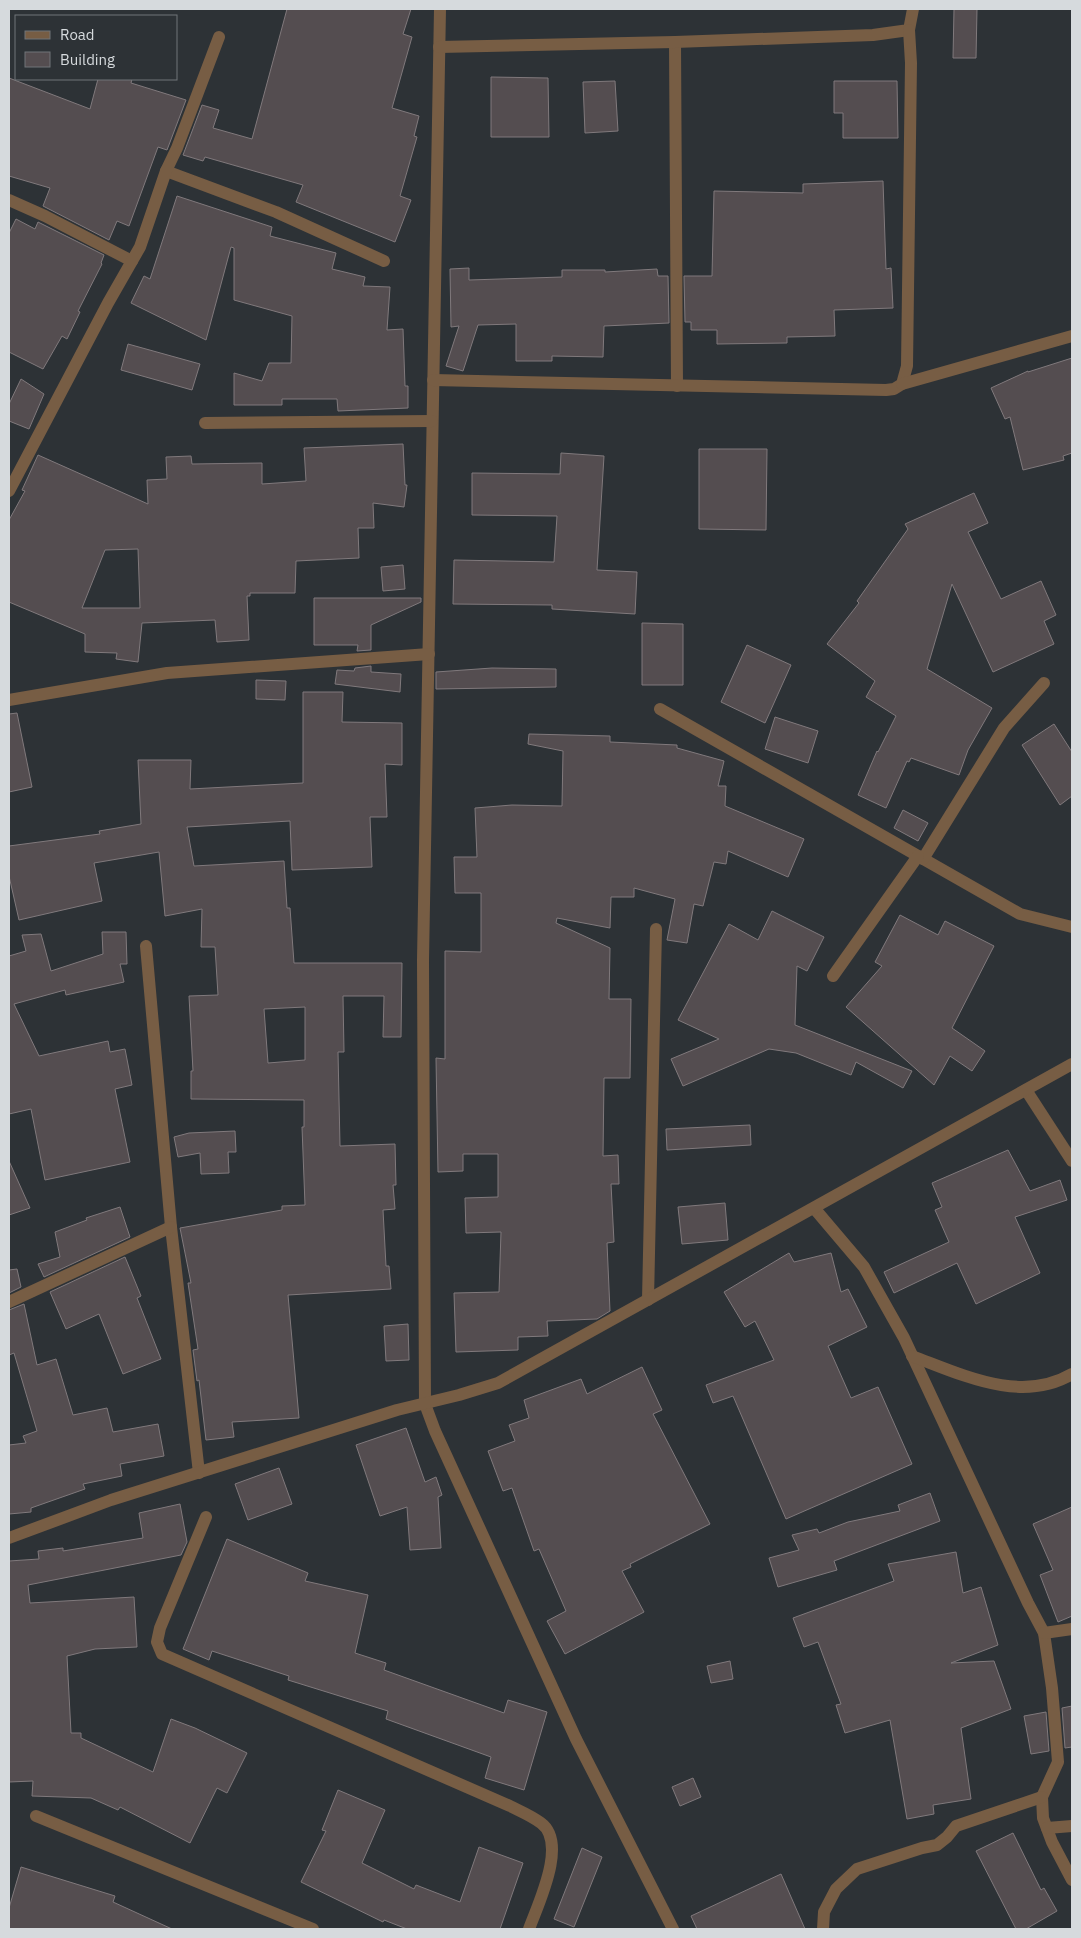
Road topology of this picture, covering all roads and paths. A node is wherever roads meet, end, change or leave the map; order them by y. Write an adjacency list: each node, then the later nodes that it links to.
1 (440, 9): 6 (street)
2 (914, 9): 3 (street)
3 (909, 30): 5 (street); 13 (street)
4 (219, 37): 7 (street)
5 (676, 42): 6 (street); 14 (street)
6 (439, 47): 12 (street)
7 (166, 171): 9 (street); 10 (street)
8 (9, 200): 9 (street)
9 (132, 261): 17 (street)
10 (384, 261)
11 (1072, 336): 13 (street)
12 (433, 380): 14 (street); 15 (street)
13 (902, 384): 14 (street)
14 (677, 386)
15 (432, 421): 16 (street); 18 (street)
16 (205, 423)
17 (9, 490)
18 (428, 654): 20 (street); 36 (street)
19 (1044, 683): 22 (street)
20 (9, 700)
21 (660, 709): 22 (street)
22 (921, 857): 23 (street); 26 (street)
23 (1072, 927)
24 (656, 929): 32 (street)
25 (146, 946): 31 (street)
26 (833, 976)
27 (1072, 1064): 28 (street)
28 (1026, 1090): 29 (street); 30 (street)
29 (1072, 1160)
30 (814, 1208): 32 (street); 34 (street)
31 (171, 1227): 33 (street); 37 (street)
32 (648, 1300): 36 (street)
33 (9, 1302)
34 (912, 1356): 35 (street); 41 (street)
35 (1072, 1374)
36 (425, 1404): 37 (street); 49 (street)
37 (199, 1473): 39 (street)
38 (206, 1517): 48 (street)
39 (9, 1538)
40 (1072, 1629): 41 (street)
41 (1044, 1633): 42 (street)
42 (1042, 1797): 45 (street); 50 (street)
43 (36, 1816): 47 (street)
44 (1072, 1826): 45 (street)
45 (1047, 1828): 46 (street)
46 (1072, 1880)
47 (313, 1929)
48 (529, 1929)
49 (673, 1929)
50 (823, 1929)

